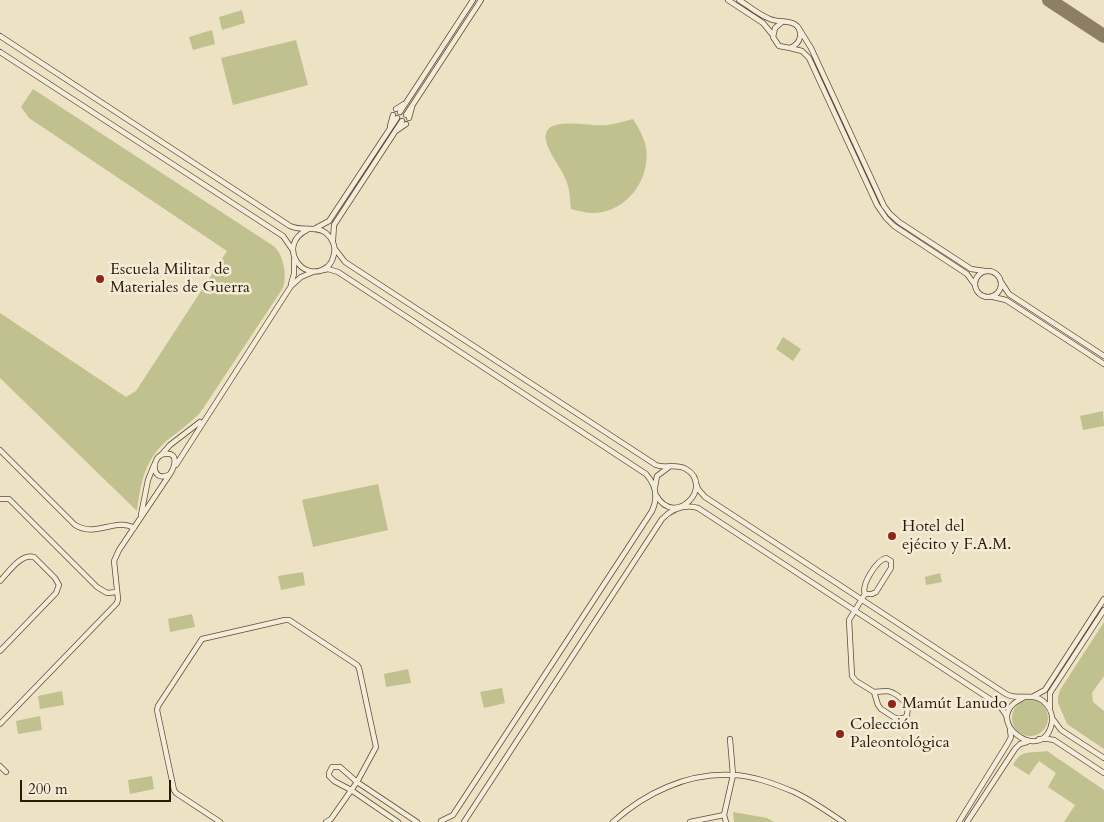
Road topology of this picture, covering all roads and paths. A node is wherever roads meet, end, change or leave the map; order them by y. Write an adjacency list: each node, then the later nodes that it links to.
1 (474, 0): 11 (street)
2 (481, 0): 13 (street)
3 (728, 0): 8 (street)
4 (739, 0): 5 (street)
5 (782, 22): 6 (street); 8 (street)
6 (798, 27): 9 (street); 20 (street)
7 (0, 36): 15 (street)
8 (773, 37): 9 (street)
9 (790, 48): 22 (street)
10 (0, 52): 18 (street)
11 (398, 111)
12 (395, 116): 15 (street)
13 (407, 117)
14 (404, 122): 16 (street)
15 (310, 229): 16 (street); 18 (street)
16 (334, 243): 17 (street)
17 (335, 249): 19 (street); 33 (street)
18 (293, 256): 19 (street); 23 (street)
19 (316, 271): 23 (street); 36 (street)
20 (985, 271): 21 (street); 22 (street)
21 (1001, 282): 24 (street); 25 (street)
22 (975, 285): 24 (street)
23 (291, 286): 28 (street)
24 (993, 297): 25 (street)
25 (1077, 342): 26 (street); 27 (street)
26 (1104, 356)
27 (1104, 364)
28 (209, 412): 30 (street); 32 (street)
29 (0, 450): 40 (street)
30 (160, 456): 31 (street); 32 (street)
31 (154, 464): 34 (street); 39 (street)
32 (175, 466): 34 (street)
33 (669, 467): 35 (street); 36 (street)
34 (170, 474): 39 (street)
35 (695, 480): 38 (street); 45 (street)
36 (655, 491): 38 (street); 73 (street)
37 (0, 499): 42 (street)
38 (680, 507): 46 (street); 75 (street)
39 (137, 523): 40 (street)
40 (134, 528): 42 (street)
41 (0, 581): 48 (street)
42 (117, 592): 54 (street)
43 (865, 594): 43 (street); 45 (street)
44 (1104, 599): 50 (street)
45 (862, 600): 46 (street); 50 (street)
46 (855, 610): 49 (street); 53 (street)
47 (1104, 610): 51 (street)
48 (0, 651)
49 (874, 692): 49 (street)
50 (1026, 697): 51 (street); 53 (street)
51 (1051, 712): 52 (street)
52 (1052, 717): 57 (street); 59 (street)
53 (1008, 723): 55 (street)
54 (0, 724)
55 (1010, 729): 58 (street); 80 (street)
56 (730, 739): 63 (street)
57 (1036, 740): 58 (street); 62 (street)
58 (1030, 741): 81 (street)
59 (1104, 758)
60 (0, 766): 61 (street)
61 (6, 772)
62 (1104, 773)
63 (733, 774): 68 (street); 76 (street); 79 (street)
64 (357, 782): 65 (street); 65 (street); 66 (street); 69 (street)
65 (351, 790): 67 (street); 70 (street)
66 (383, 801): 67 (street); 72 (street)
67 (378, 808): 71 (street)
68 (724, 815): 77 (street); 78 (street)
69 (220, 822)
70 (326, 822)
71 (398, 822)
72 (417, 822)
73 (439, 822): 74 (street)
74 (446, 822)
75 (464, 822)
76 (613, 822)
77 (690, 822)
78 (726, 822)
79 (843, 822)
80 (959, 822)
81 (967, 822)

